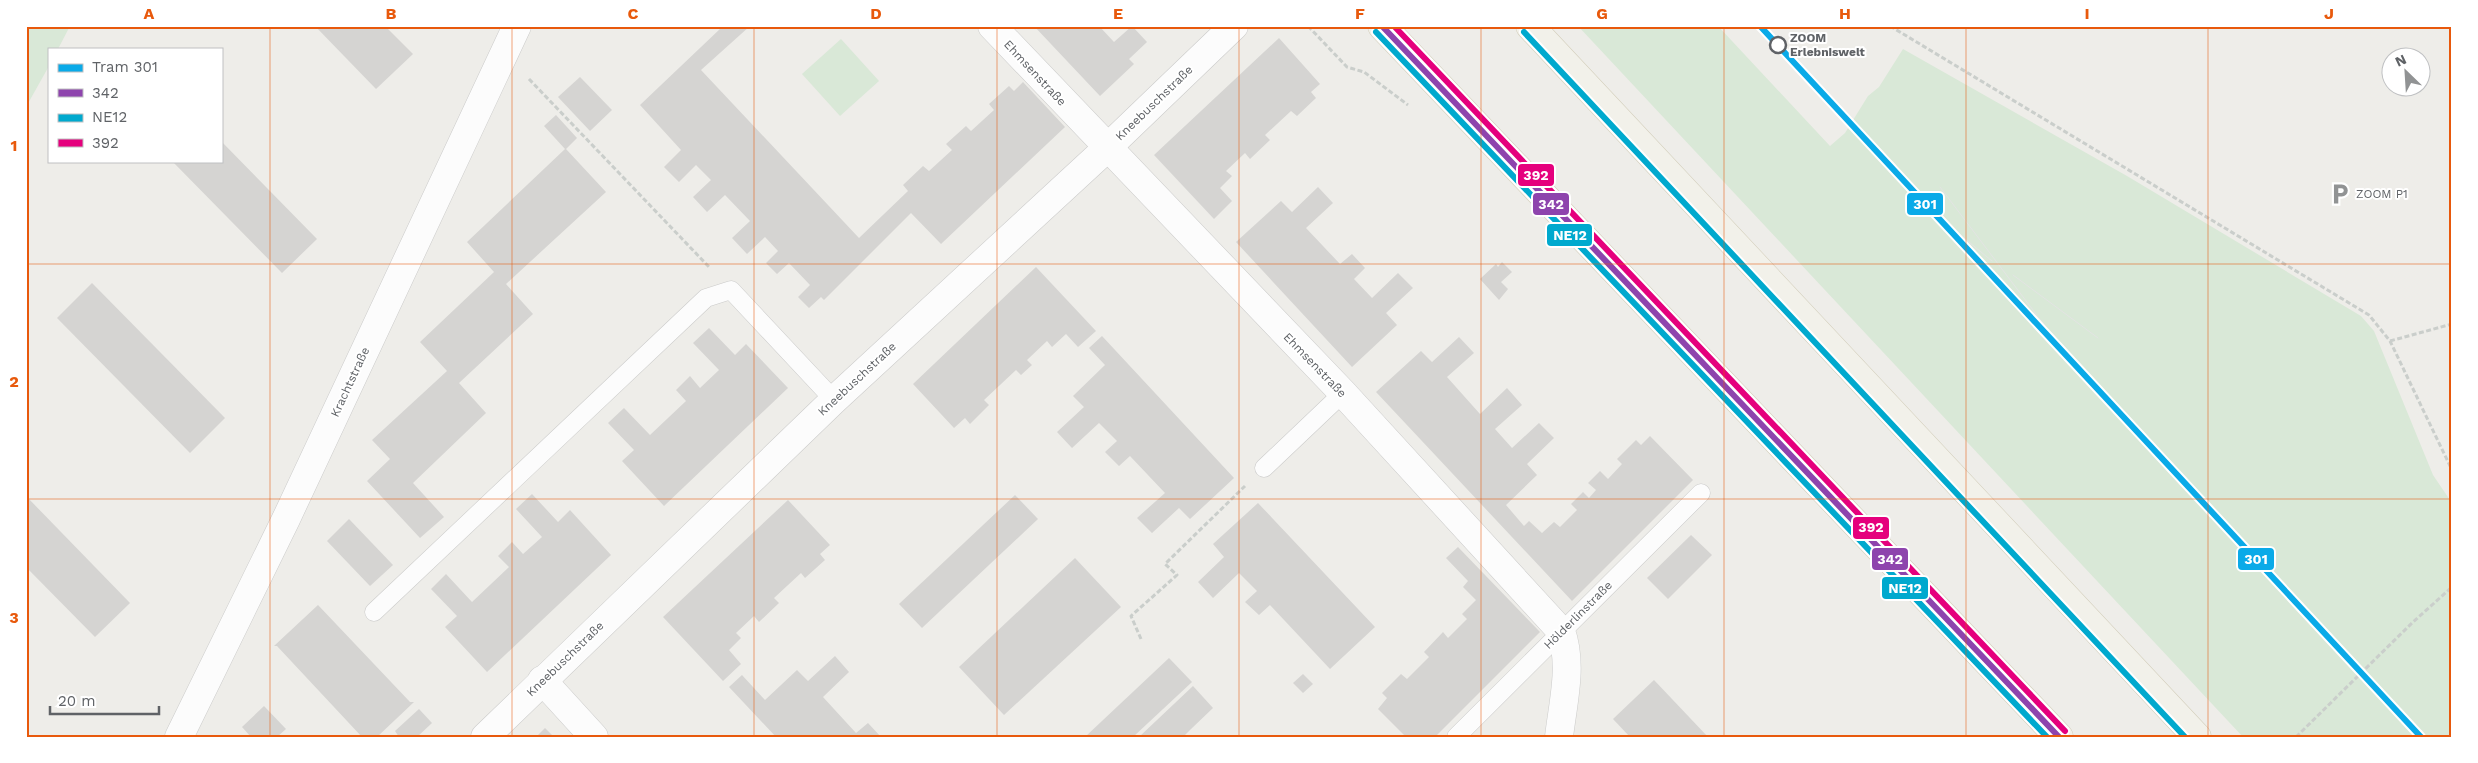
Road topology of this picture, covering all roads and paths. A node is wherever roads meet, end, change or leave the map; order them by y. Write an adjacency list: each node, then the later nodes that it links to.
1 (517, 26): 8 (street, Krachtstraße)
2 (992, 26): 10 (street, Ehmsenstraße)
3 (1234, 26): 10 (street, Kneebuschstraße)
4 (1308, 26): 9 (path)
5 (1382, 26): 29 (main road)
6 (1530, 26): 30 (main road)
7 (1890, 26): 13 (path)
8 (505, 53): 11 (path); 24 (street, Krachtstraße)
9 (1414, 111)
10 (1106, 149): 14 (street, Ehmsenstraße); 15 (street, Kneebuschstraße)
11 (731, 290): 15 (lane); 20 (lane)
12 (2452, 324): 13 (path)
13 (2390, 341): 17 (path)
14 (1343, 393): 16 (lane); 21 (street, Ehmsenstraße)
15 (834, 400): 23 (street, Kneebuschstraße)
16 (1264, 468): 22 (path)
17 (2452, 470)
18 (1701, 493): 21 (lane, Hölderlinstraße)
19 (2452, 587): 31 (path)
20 (374, 612)
21 (1561, 631): 27 (lane, Hölderlinstraße); 28 (street, Ehmsenstraße)
22 (1141, 639)
23 (542, 680): 25 (street, Kneebuschstraße); 26 (street)
24 (179, 737)
25 (485, 737)
26 (594, 737)
27 (1456, 737)
28 (1559, 737)
29 (2059, 737)
30 (2197, 737)
31 (2296, 737)

